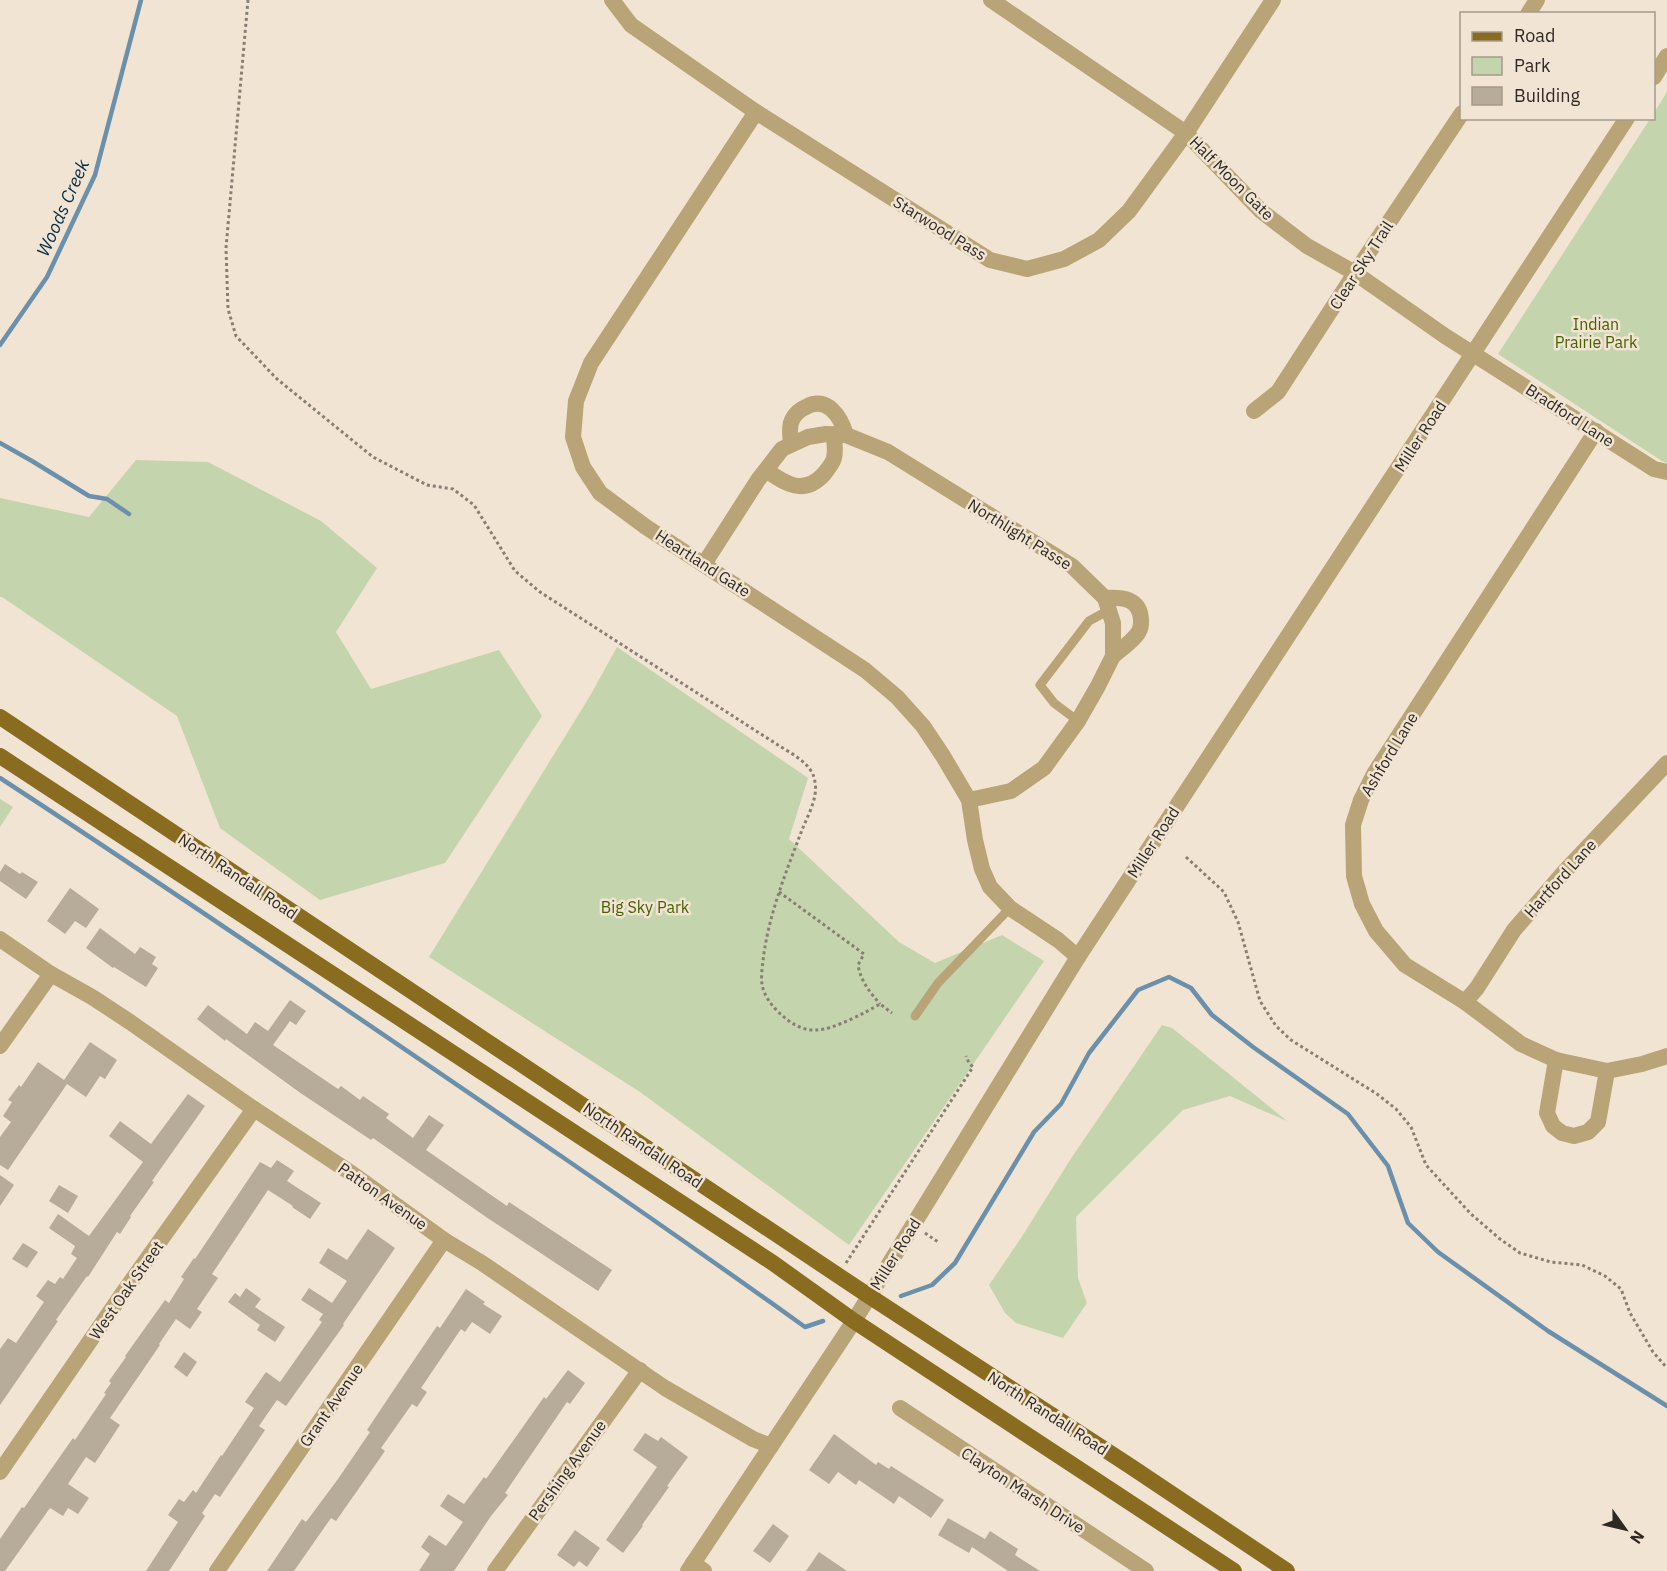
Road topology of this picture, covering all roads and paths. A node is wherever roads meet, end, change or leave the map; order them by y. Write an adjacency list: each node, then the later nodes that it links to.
1 (248, 0): 28 (path)
2 (612, 0): 7 (street, Starwood Pass)
3 (991, 0): 10 (street, Half Moon Gate)
4 (1273, 0): 10 (street, Starwood Pass)
5 (1667, 56): 6 (street)
6 (1655, 74)
7 (756, 112): 10 (street, Starwood Pass); 19 (street, Heartland Gate)
8 (1460, 115): 11 (street, Clear Sky Trail)
9 (1626, 120): 12 (street, Miller Road)
10 (1186, 133): 11 (street, Half Moon Gate)
11 (1355, 273): 12 (street, Half Moon Gate); 13 (street, Clear Sky Trail)
12 (1474, 353): 14 (street, Bradford Lane); 31 (street, Miller Road)
13 (1254, 411)
14 (1596, 431): 18 (street, Bradford Lane); 33 (street, Ashford Lane)
15 (840, 434): 16 (street); 16 (street); 17 (street); 20 (street, Northlight Passe)
16 (791, 443): 17 (street)
17 (765, 470): 19 (street)
18 (1667, 472)
19 (704, 564): 26 (street, Heartland Gate)
20 (1107, 604): 21 (street); 21 (street); 23 (lane)
21 (1113, 656): 23 (street)
22 (0, 717): 45 (main road, North Randall Road)
23 (1078, 721): 26 (street)
24 (0, 756): 46 (main road, North Randall Road)
25 (1667, 763): 33 (street, Hartford Lane)
26 (969, 800): 29 (street, Heartland Gate)
27 (1186, 856): 47 (path)
28 (779, 892): 34 (path); 34 (path)
29 (1010, 908): 31 (street, Heartland Gate); 36 (lane)
30 (0, 939): 32 (street, Patton Avenue)
31 (1078, 957): 45 (street, Miller Road)
32 (51, 974): 37 (street); 42 (street, Patton Avenue)
33 (1465, 1002): 40 (street, Ashford Lane)
34 (880, 1004): 35 (path)
35 (892, 1013)
36 (915, 1016)
37 (0, 1046)
38 (966, 1056): 44 (path)
39 (1667, 1056): 41 (street, Ashford Lane)
40 (1556, 1060): 41 (street, Ashford Lane); 41 (street)
41 (1607, 1071)
42 (254, 1108): 43 (street, Patton Avenue); 51 (street, West Oak Street)
43 (444, 1240): 48 (street, Patton Avenue); 53 (street, Grant Avenue)
44 (857, 1246)
45 (868, 1296): 46 (street, Miller Road); 57 (main road, North Randall Road)
46 (854, 1321): 50 (street, Miller Road); 56 (main road, North Randall Road)
47 (1667, 1368)
48 (640, 1370): 50 (street, Patton Avenue); 54 (street, Pershing Avenue)
49 (900, 1408): 55 (street, Clayton Marsh Drive)
50 (771, 1446): 52 (street, Miller Road)
51 (0, 1472)
52 (695, 1568)
53 (217, 1571)
54 (495, 1571)
55 (1146, 1571)
56 (1234, 1571)
57 (1287, 1571)

